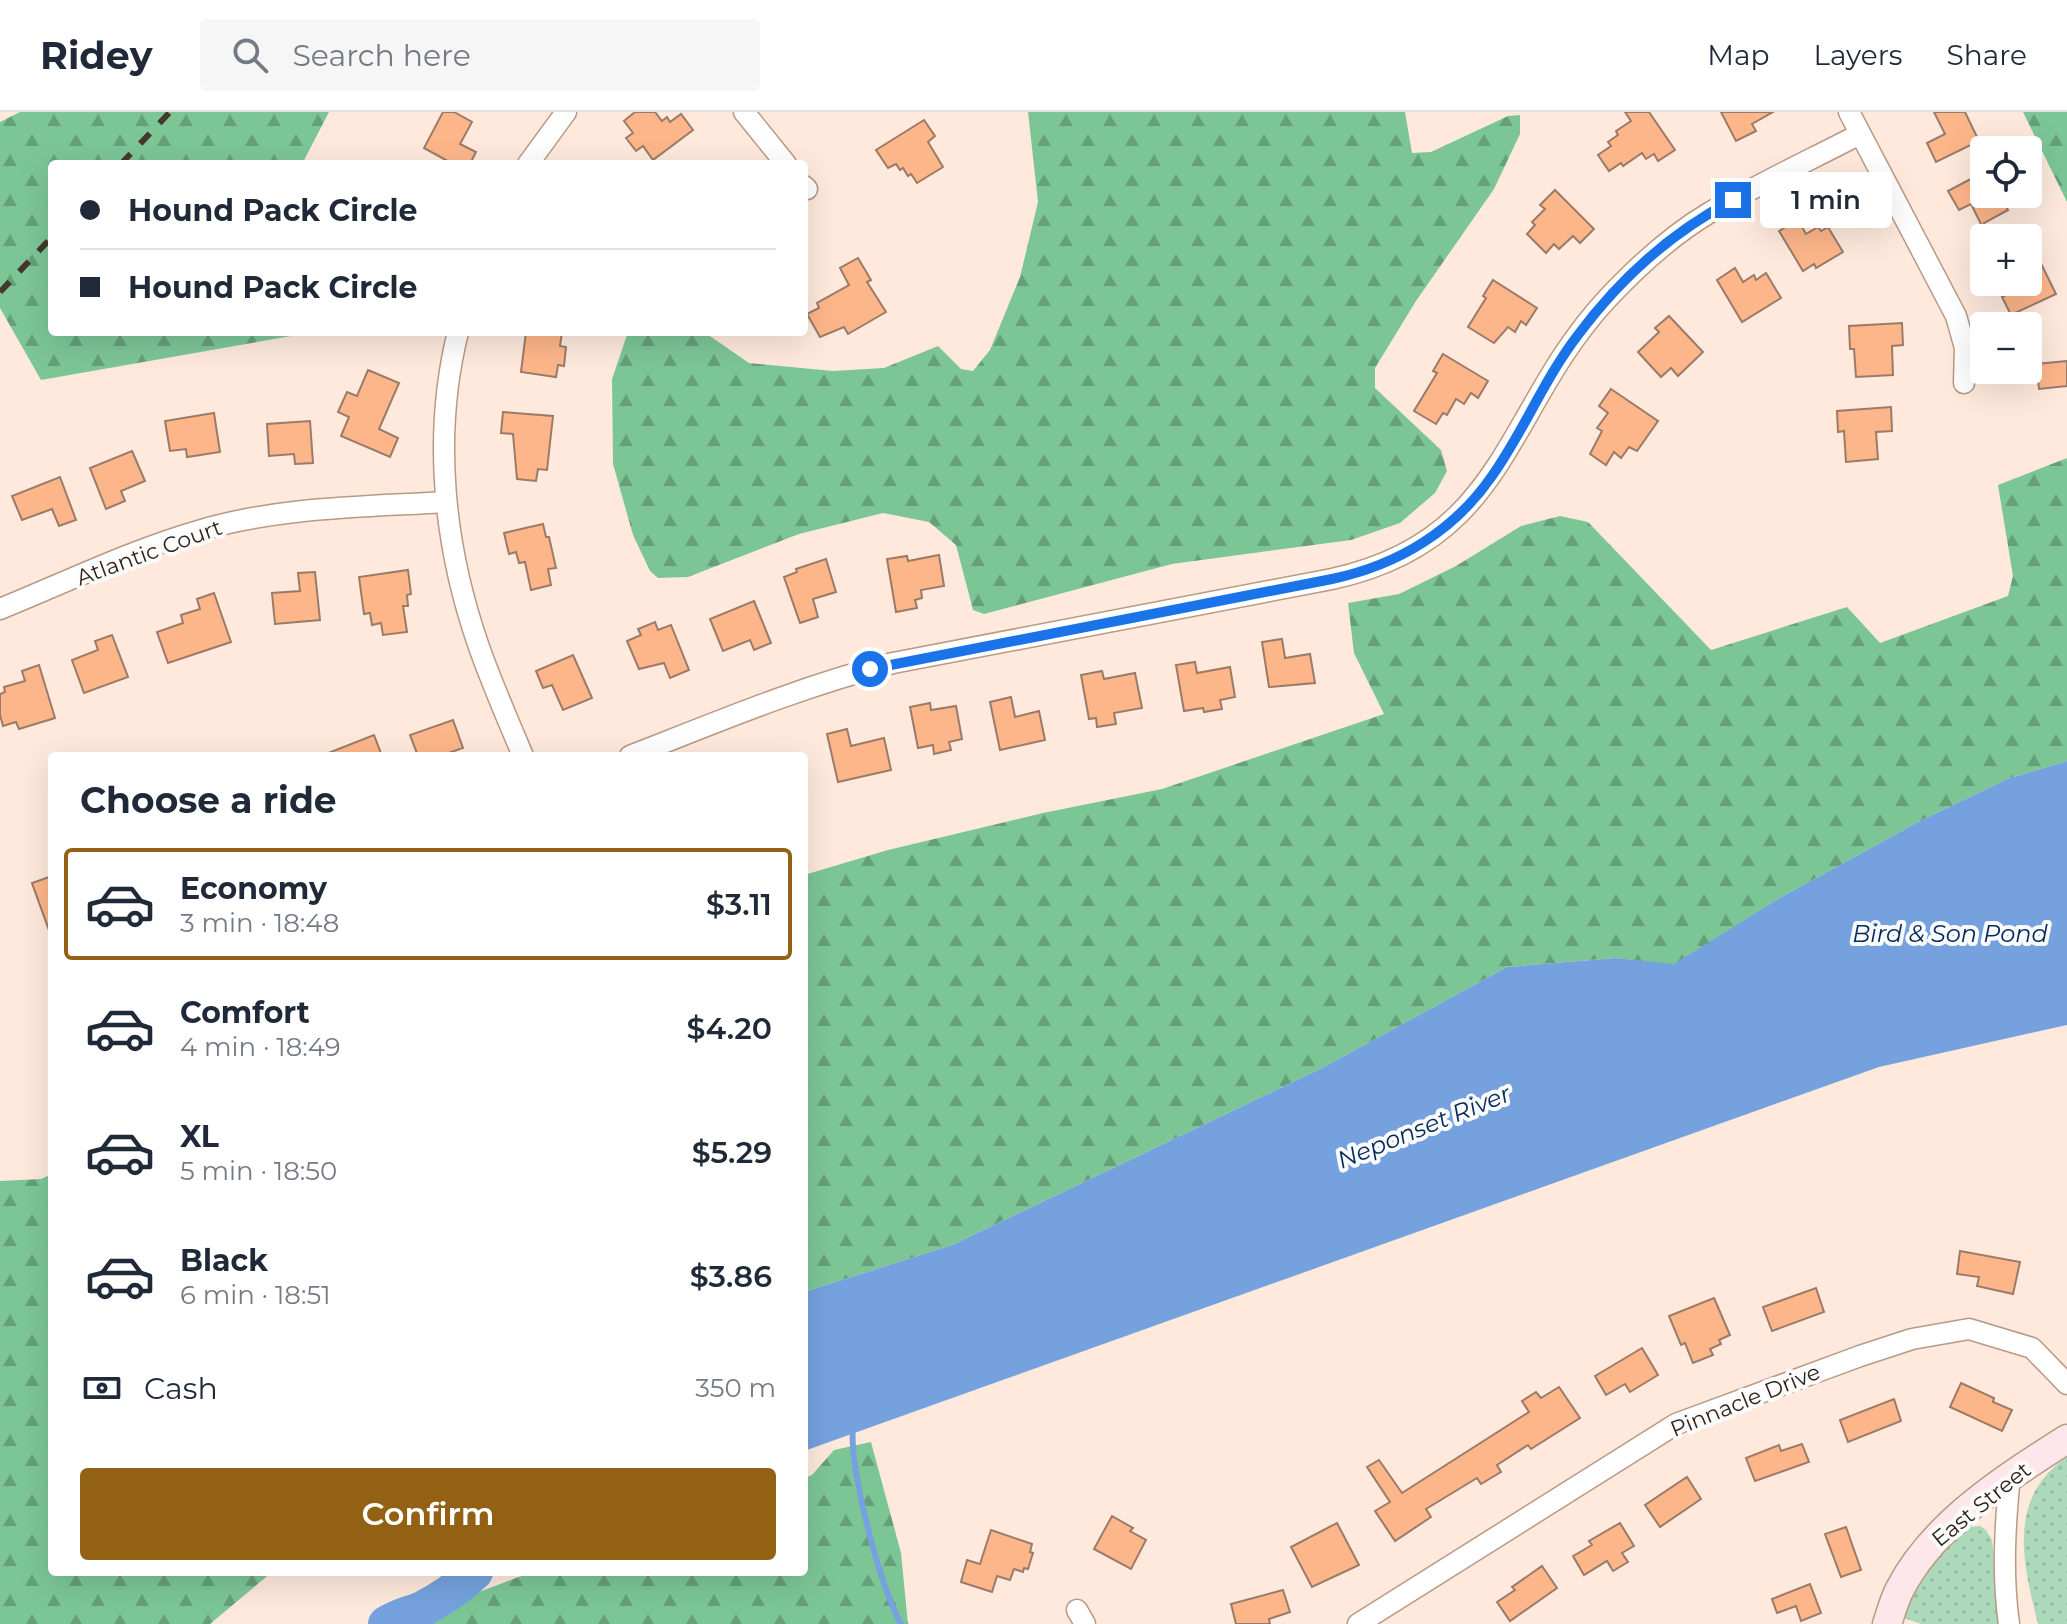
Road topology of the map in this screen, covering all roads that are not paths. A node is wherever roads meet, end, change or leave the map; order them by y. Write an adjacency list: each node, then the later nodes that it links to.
1 (566, 112): 5 (street)
2 (744, 112): 6 (street)
3 (1849, 112): 4 (street)
4 (1860, 134): 8 (street); 12 (street)
5 (531, 160)
6 (783, 160)
7 (457, 336): 9 (street)
8 (1964, 383)
9 (446, 502): 10 (street, Atlantic Court); 11 (street)
10 (0, 609)
11 (521, 752)
12 (640, 752)
13 (2067, 1384): 16 (street, Pinnacle Drive)
14 (2067, 1439): 15 (street, East Street)
15 (2010, 1475): 17 (street, East Street); 18 (street)
16 (1358, 1624)
17 (1887, 1624)
18 (2009, 1624)

